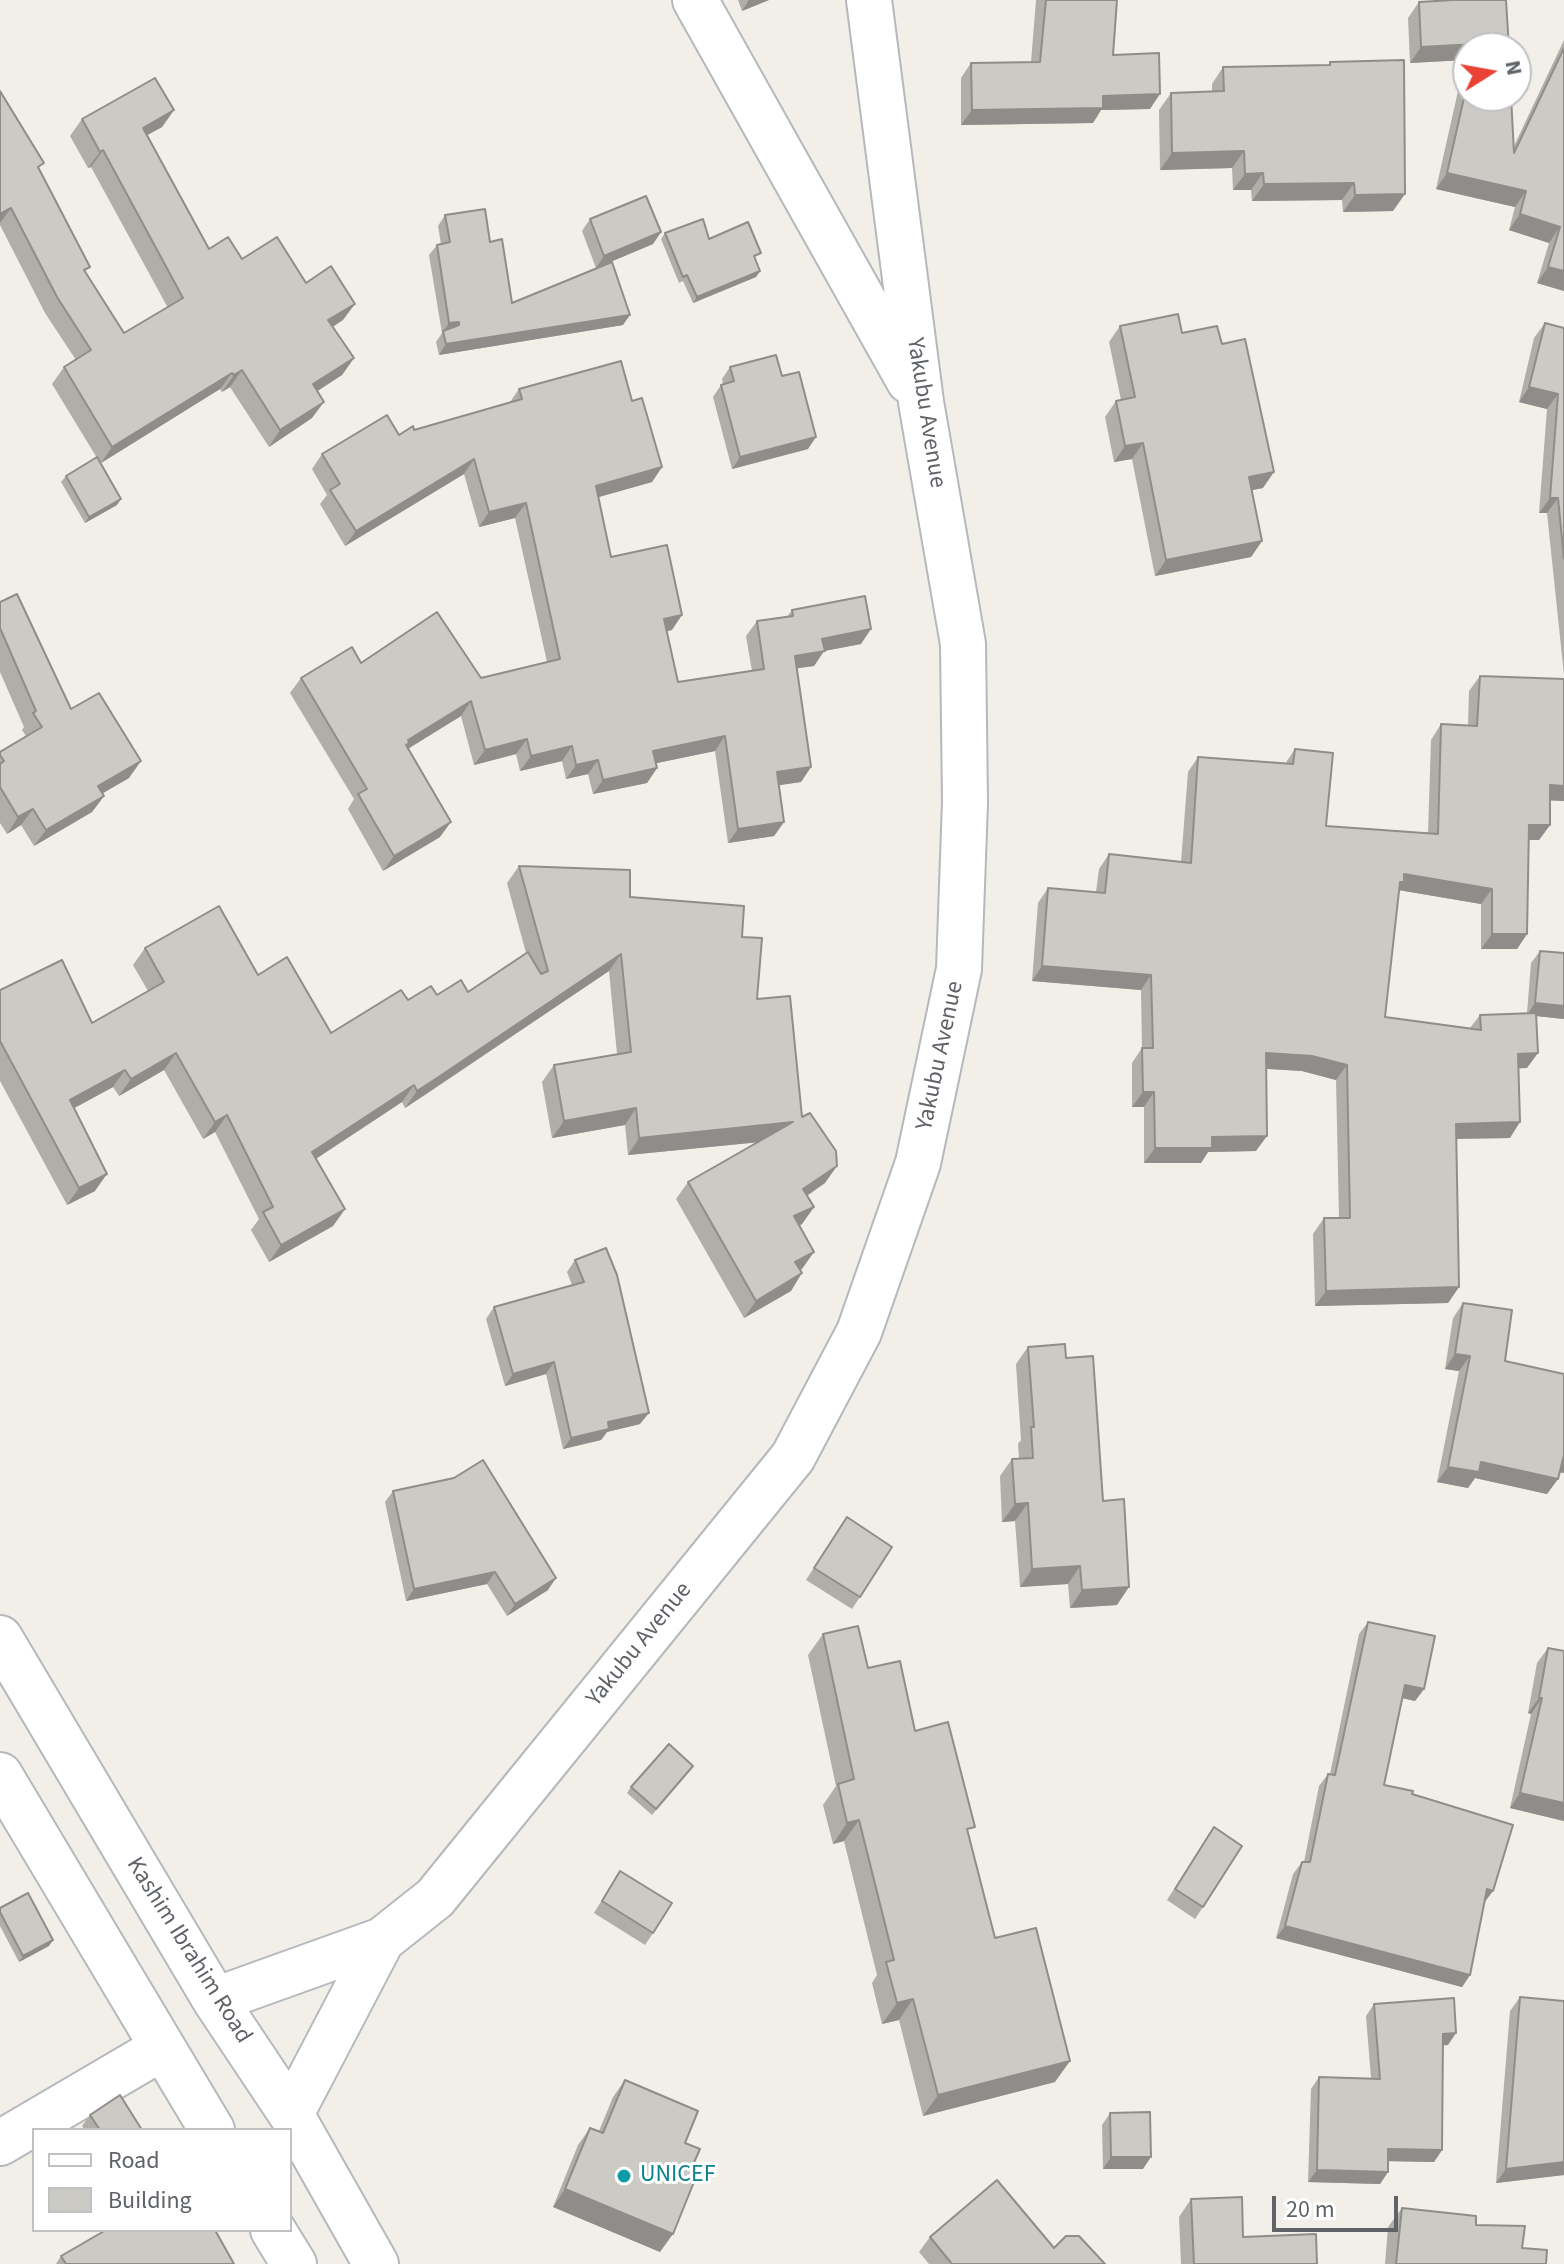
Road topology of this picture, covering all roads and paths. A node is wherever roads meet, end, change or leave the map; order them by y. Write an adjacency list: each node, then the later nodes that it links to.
1 (695, 0): 3 (street)
2 (869, 0): 3 (street, Yakubu Avenue)
3 (921, 402): 6 (street, Yakubu Avenue)
4 (0, 1638): 7 (street, Kashim Ibrahim Road)
5 (0, 1775): 8 (street)
6 (382, 1940): 7 (street, Yakubu Avenue); 9 (street, Yakubu Avenue)
7 (215, 2000): 9 (street, Kashim Ibrahim Road)
8 (162, 2048): 10 (street); 11 (street)
9 (291, 2114): 14 (street, Kashim Ibrahim Road)
10 (211, 2128)
11 (0, 2143)
12 (274, 2232): 13 (street)
13 (294, 2264)
14 (376, 2264)

